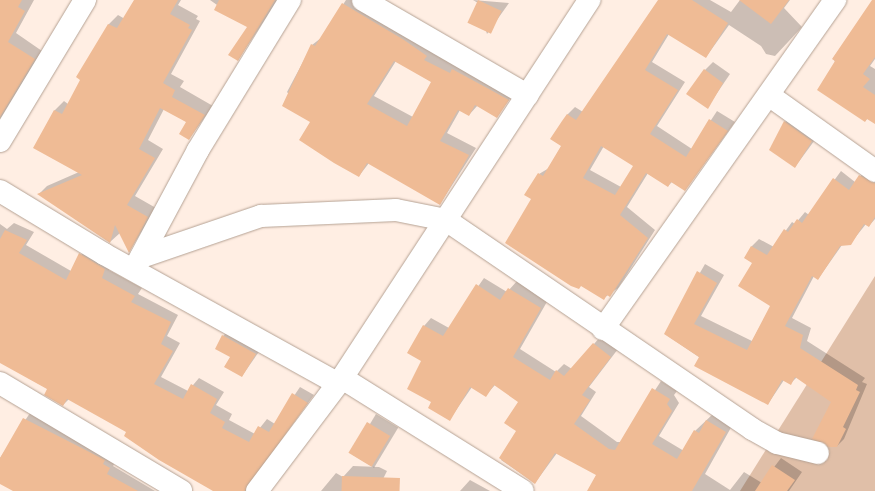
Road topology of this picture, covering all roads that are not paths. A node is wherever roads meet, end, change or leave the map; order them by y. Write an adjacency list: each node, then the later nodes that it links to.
1 (85, 0): 8 (street)
2 (290, 0): 12 (street)
3 (363, 0): 6 (street)
4 (589, 0): 6 (street)
5 (835, 0): 7 (street)
6 (526, 94): 11 (street)
7 (770, 96): 9 (street); 13 (street)
8 (0, 140)
9 (875, 171)
10 (0, 191): 12 (street)
11 (446, 220): 12 (street); 13 (street); 14 (street)
12 (138, 263): 14 (street)
13 (603, 329): 16 (street)
14 (339, 380): 18 (street); 19 (street)
15 (0, 383): 17 (street)
16 (818, 453)
17 (181, 491)
18 (257, 491)
19 (522, 491)

